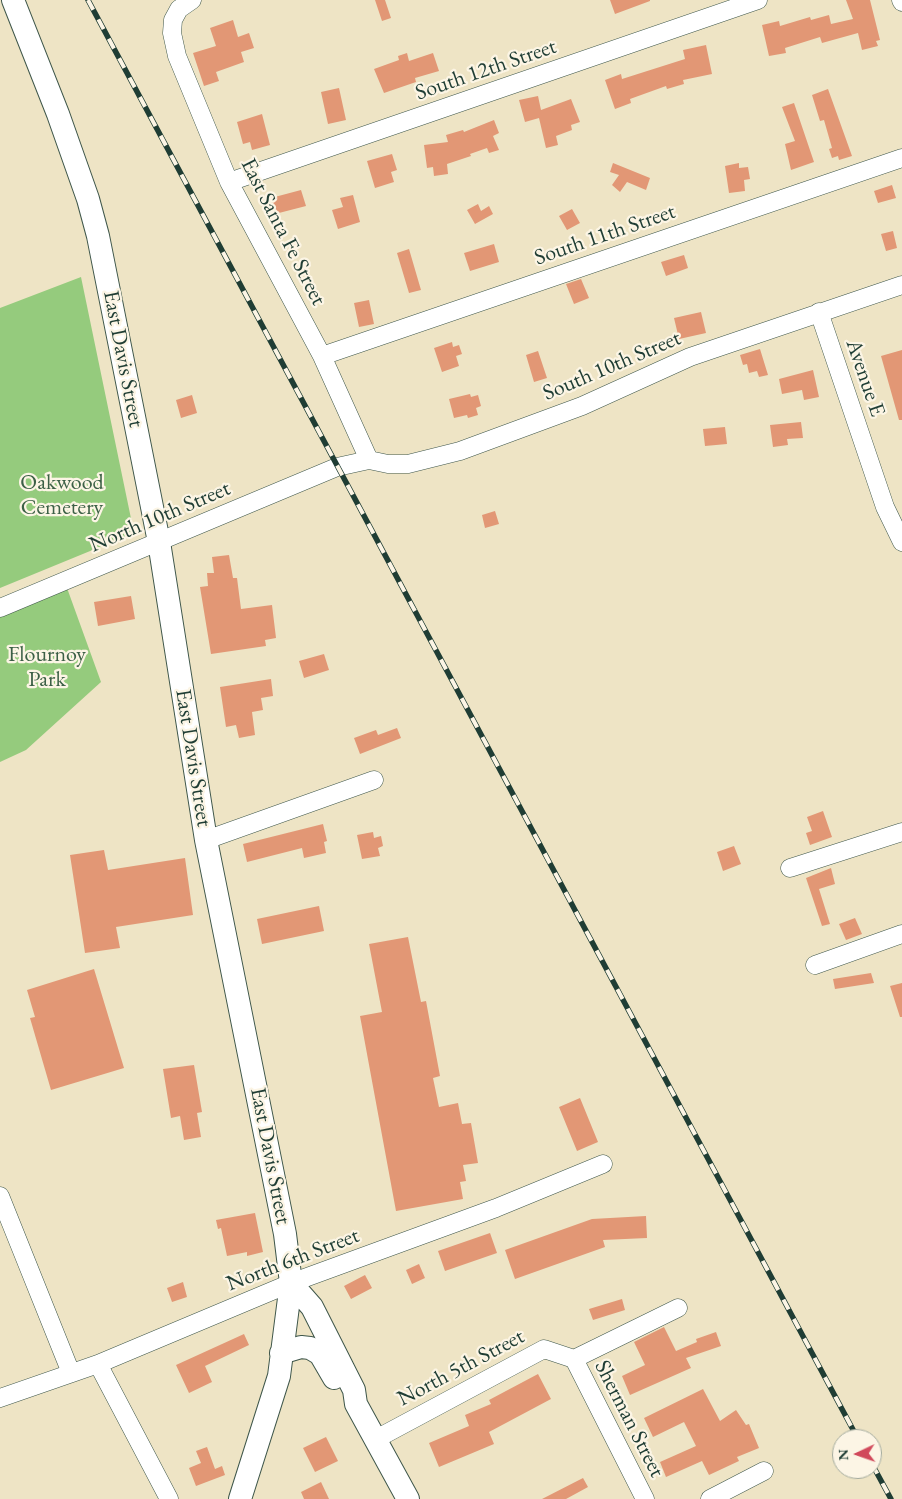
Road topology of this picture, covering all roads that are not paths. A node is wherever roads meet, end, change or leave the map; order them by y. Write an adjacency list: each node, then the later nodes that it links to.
1 (13, 0): 11 (main road, East Davis Street)
2 (192, 0): 5 (street, East Santa Fe Street)
3 (758, 0): 5 (street, South 12th Street)
4 (902, 158): 8 (street, South 11th Street)
5 (229, 182): 8 (street, East Santa Fe Street)
6 (902, 285): 7 (street, South 10th Street)
7 (819, 312): 9 (street, South 10th Street); 12 (street, Avenue E)
8 (322, 356): 9 (street, East Santa Fe Street)
9 (368, 460): 10 (street, South 10th Street)
10 (337, 467): 11 (street, North 10th Street)
11 (159, 542): 13 (street, North 10th Street); 16 (main road, East Davis Street)
12 (902, 542)
13 (0, 608)
14 (374, 780): 16 (street)
15 (902, 832): 17 (street)
16 (206, 840): 22 (main road, East Davis Street)
17 (790, 868)
18 (902, 934): 19 (street)
19 (815, 965)
20 (604, 1164): 22 (street, North 6th Street)
21 (0, 1196): 27 (street)
22 (291, 1283): 24 (main road, East Davis Street); 26 (street, North 6th Street); 29 (main road)
23 (678, 1308): 25 (street)
24 (281, 1353): 29 (main road); 33 (main road, East Davis Street)
25 (574, 1359): 30 (street, North 5th Street); 35 (street, Sherman Street)
26 (98, 1364): 27 (street, North 6th Street); 32 (street)
27 (71, 1373): 28 (street, North 6th Street)
28 (0, 1398)
29 (356, 1404): 30 (main road)
30 (376, 1439): 34 (main road)
31 (764, 1470): 36 (street)
32 (169, 1499)
33 (240, 1499)
34 (408, 1499)
35 (645, 1499)
36 (710, 1499)

